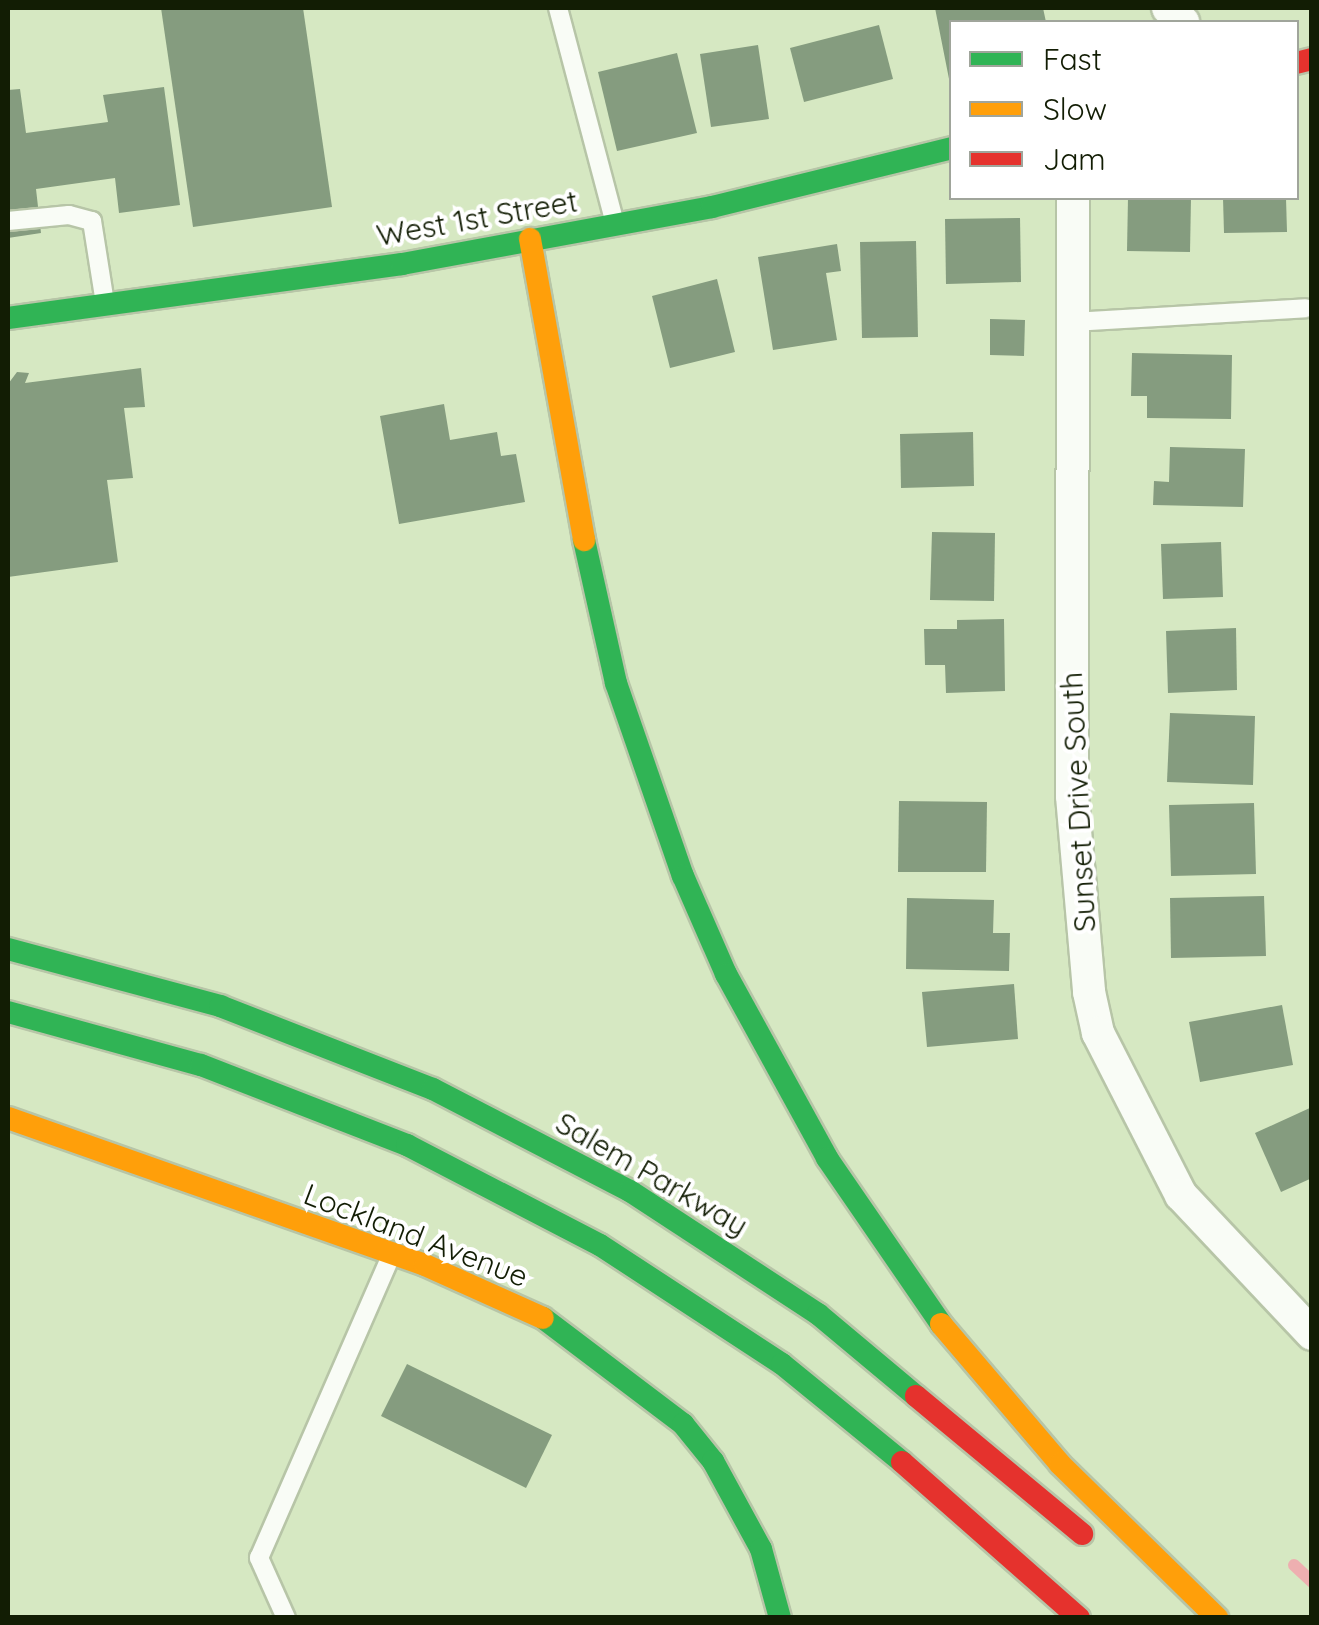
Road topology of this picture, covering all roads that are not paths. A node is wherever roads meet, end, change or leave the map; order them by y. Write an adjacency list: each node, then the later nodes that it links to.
1 (558, 8): 5 (lane)
2 (949, 149): 5 (main road, West 1st Street)
3 (1073, 200): 10 (street, Sunset Drive South)
4 (8, 221): 7 (lane)
5 (615, 224): 6 (main road, West 1st Street)
6 (530, 239): 7 (main road, West 1st Street); 20 (main road)
7 (105, 305): 9 (main road, West 1st Street)
8 (1306, 308): 10 (lane)
9 (8, 318)
10 (1072, 322): 15 (street, Sunset Drive South)
11 (8, 948): 16 (main road, Salem Parkway)
12 (8, 1012): 19 (main road)
13 (8, 1118): 14 (main road, Lockland Avenue)
14 (392, 1254): 17 (lane); 18 (main road, Lockland Avenue)
15 (1312, 1334)
16 (1105, 1556)
17 (286, 1618)
18 (780, 1618)
19 (1078, 1618)
20 (1218, 1618)

